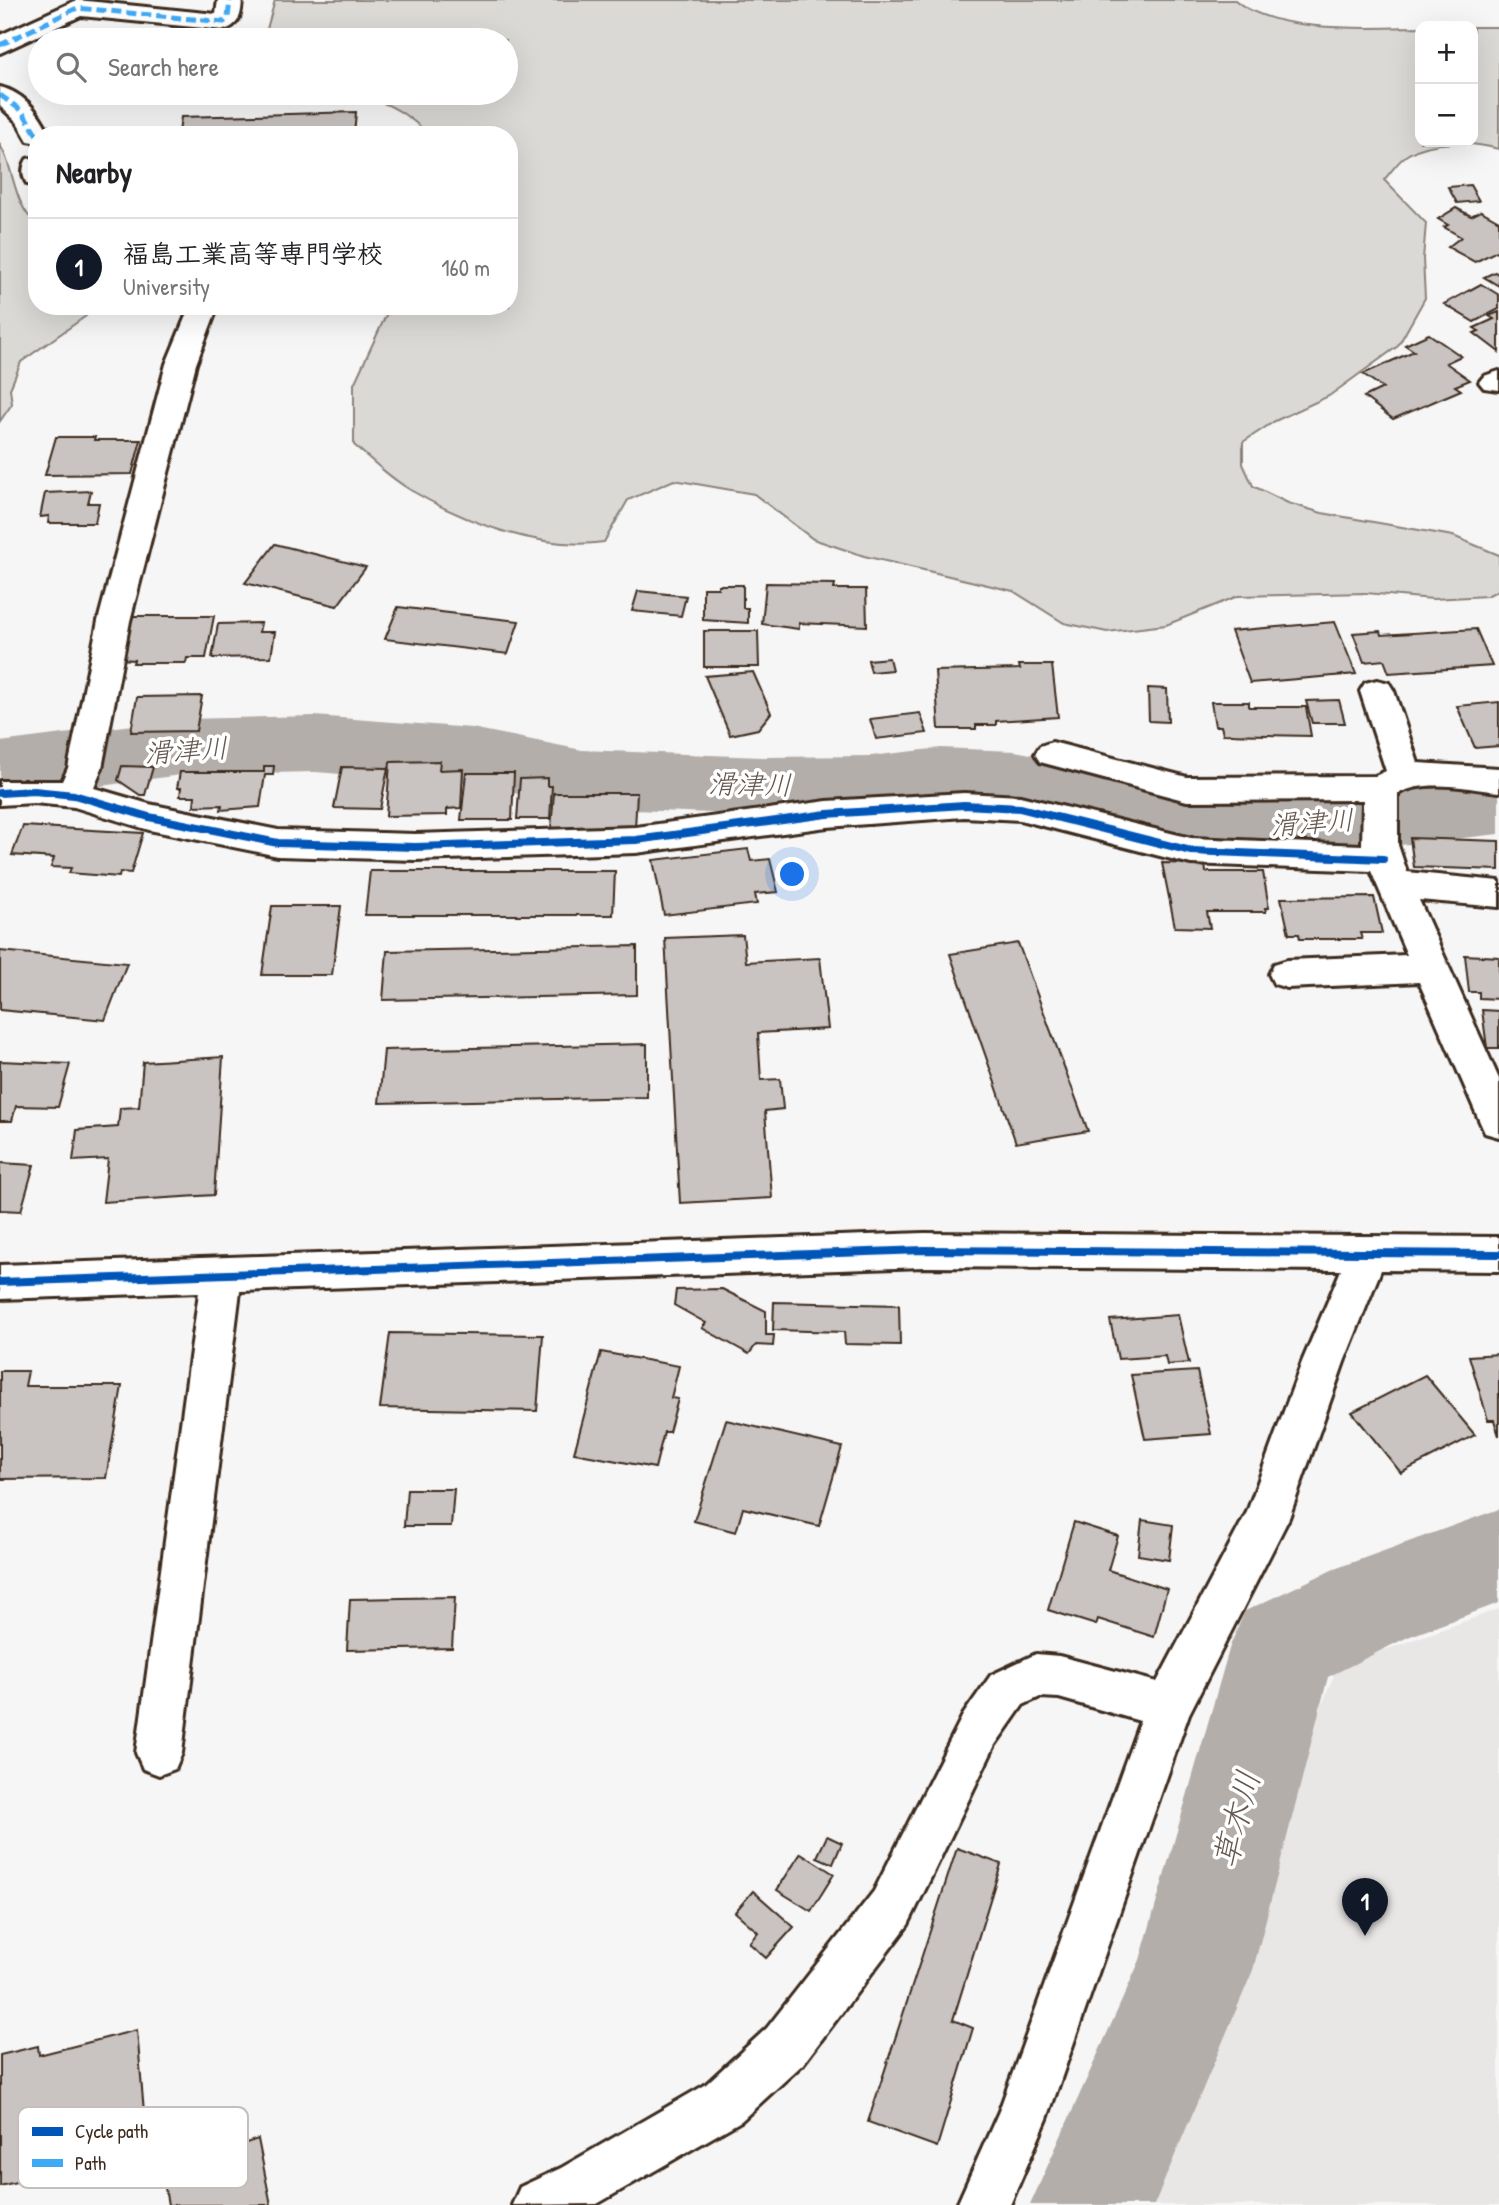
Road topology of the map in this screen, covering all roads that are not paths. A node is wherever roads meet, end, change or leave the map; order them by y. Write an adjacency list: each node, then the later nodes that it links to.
1 (230, 0): 2 (street)
2 (36, 28)
3 (28, 32): 4 (street)
4 (0, 45)
5 (0, 95): 6 (street)
6 (34, 126)
7 (200, 315): 13 (street)
8 (1377, 691): 11 (street)
9 (1052, 754): 11 (street)
10 (1499, 780): 11 (street)
11 (1389, 788): 14 (street)
12 (0, 794): 13 (street)
13 (74, 795): 14 (street)
14 (1391, 875): 15 (street); 16 (street); 17 (street)
15 (1499, 894)
16 (1499, 918)
17 (1433, 968): 18 (street); 19 (street)
18 (1287, 974)
19 (1499, 1122)
20 (1369, 1251): 21 (street); 22 (street); 24 (street)
21 (1499, 1254)
22 (222, 1275): 23 (street); 25 (street)
23 (0, 1282)
24 (1168, 1707): 26 (street); 27 (street)
25 (159, 1753)
26 (538, 2205)
27 (983, 2205)

